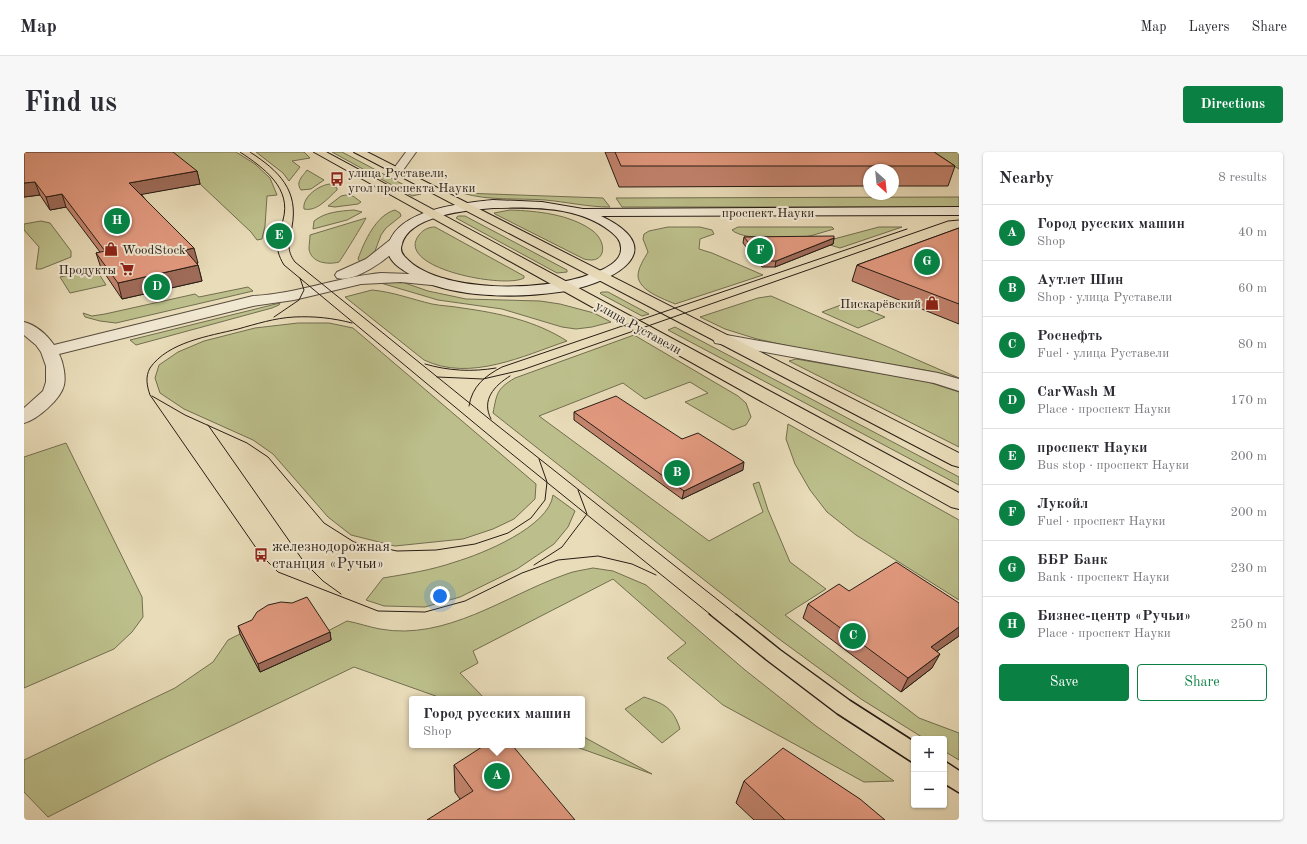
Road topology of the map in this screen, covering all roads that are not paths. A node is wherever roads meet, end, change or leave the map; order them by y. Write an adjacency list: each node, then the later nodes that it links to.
1 (319, 152): 9 (main road, улица Руставели)
2 (359, 152): 4 (main road, улица Руставели)
3 (411, 152): 4 (main road)
4 (397, 171): 5 (main road, улица Руставели)
5 (466, 207): 7 (main road, проспект Науки); 9 (main road, проспект Науки); 14 (main road, улица Руставели)
6 (959, 211): 8 (main road, проспект Науки)
7 (576, 212): 8 (main road, проспект Науки); 12 (main road, проспект Науки)
8 (778, 212): 10 (main road)
9 (432, 215): 13 (main road, проспект Науки); 16 (main road, улица Руставели)
10 (788, 222): 11 (main road, проспект Науки); 12 (main road, проспект Науки)
11 (959, 222)
12 (623, 235): 14 (main road, проспект Науки)
13 (395, 242): 15 (main road, проспект Науки); 17 (main road, проспект Науки)
14 (600, 277): 16 (main road, проспект Науки); 19 (main road, улица Руставели)
15 (440, 282): 16 (main road, проспект Науки); 17 (main road, проспект Науки)
16 (566, 287): 24 (main road, улица Руставели)
17 (253, 301): 20 (main road, проспект Науки)
18 (24, 327): 20 (main road)
19 (721, 339): 21 (main road); 23 (main road, улица Руставели)
20 (51, 351): 22 (main road)
21 (959, 385)
22 (24, 416)
23 (959, 462)
24 (959, 502)

